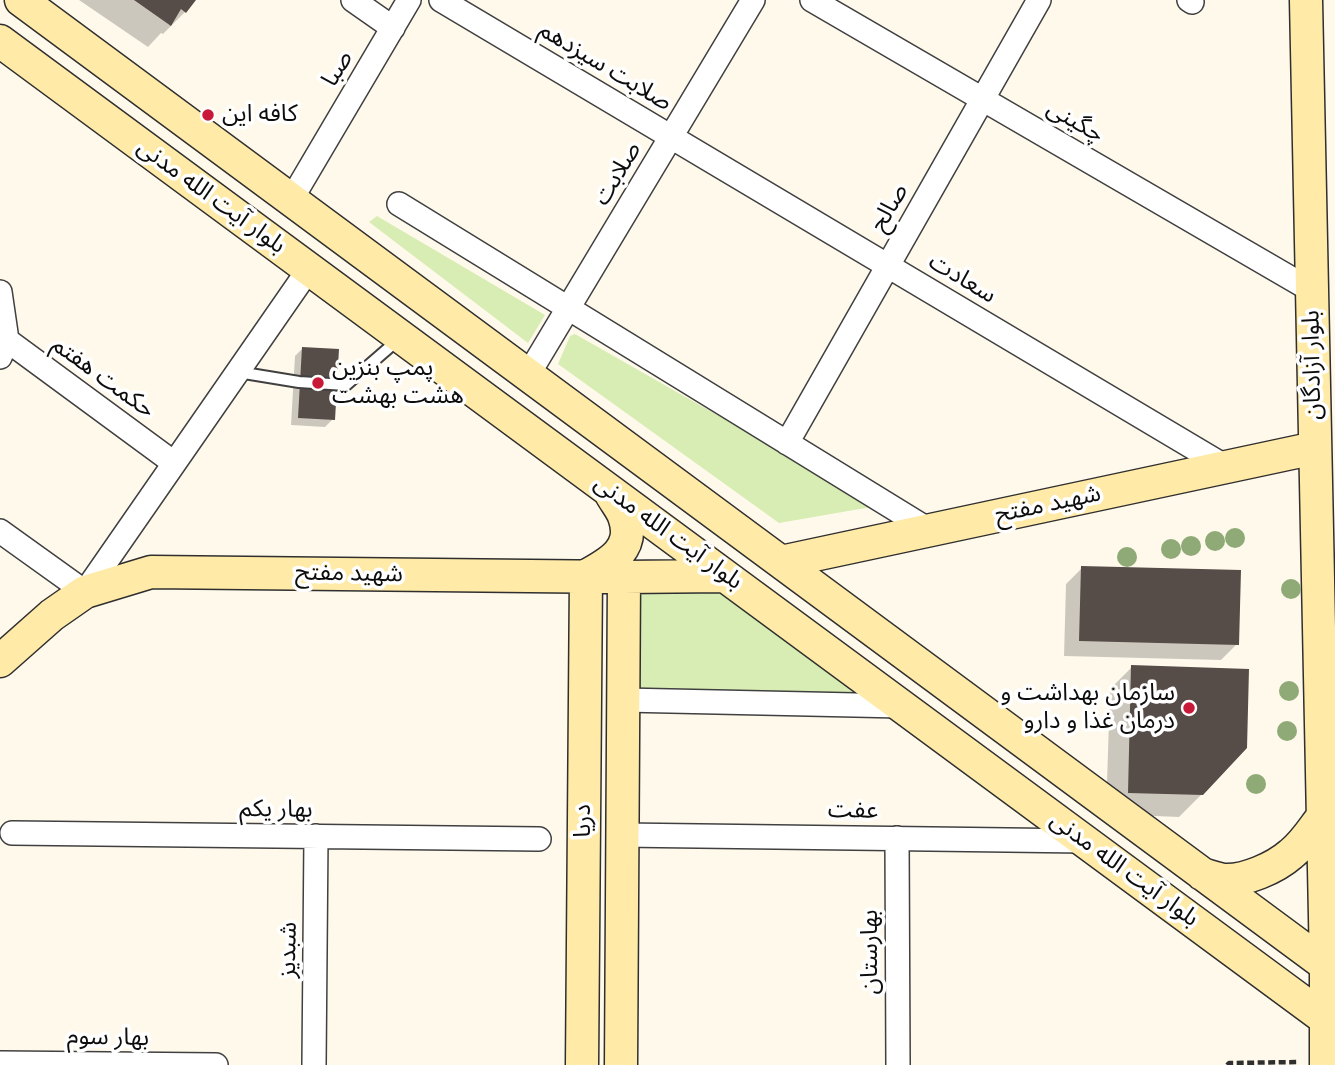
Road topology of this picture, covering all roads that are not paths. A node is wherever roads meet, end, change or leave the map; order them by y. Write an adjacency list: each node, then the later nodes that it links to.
1 (21, 0): 13 (street, بلوار آیت الله مدنی)
2 (354, 0): 9 (street)
3 (409, 0): 9 (street, صبا)
4 (441, 0): 12 (street, صلابت سیزدهم)
5 (753, 0): 12 (street, صلابت)
6 (812, 0): 11 (street, چگینی)
7 (1039, 0): 11 (street, صالح)
8 (1306, 0): 17 (street, بلوار آزادگان)
9 (393, 28): 13 (street, صبا)
10 (0, 41): 16 (street, بلوار آیت الله مدنی)
11 (983, 99): 15 (street, صالح); 17 (street, چگینی)
12 (671, 137): 15 (street, سعادت); 19 (street, صلابت)
13 (291, 200): 23 (street, بلوار آیت الله مدنی)
14 (399, 204): 19 (street)
15 (888, 266): 25 (street, صالح); 28 (street, سعادت)
16 (309, 269): 20 (street, بلوار آیت الله مدنی); 22 (street)
17 (1311, 290): 26 (street, بلوار آزادگان)
18 (0, 292): 21 (street)
19 (568, 308): 23 (street, صلابت); 25 (street)
20 (401, 337): 22 (lane); 29 (street, بلوار آیت الله مدنی)
21 (2, 344): 27 (street, حکمت هفتم)
22 (238, 372): 27 (street)
23 (528, 375): 24 (street, بلوار آیت الله مدنی)
24 (615, 439): 29 (street); 32 (street, بلوار آیت الله مدنی)
25 (787, 443): 30 (street)
26 (1315, 448): 28 (street, شهید مفتح); 40 (street, بلوار آزادگان)
27 (174, 463): 36 (street)
28 (1226, 467): 30 (street, شهید مفتح)
29 (599, 483): 33 (street); 34 (street, بلوار آیت الله مدنی)
30 (929, 530): 32 (street, شهید مفتح)
31 (0, 531): 36 (street)
32 (781, 562): 47 (street, بلوار آیت الله مدنی)
33 (586, 576): 35 (street, شهید مفتح); 36 (street, شهید مفتح); 54 (street, دریا)
34 (725, 576): 35 (street, شهید مفتح); 39 (street, بلوار آیت الله مدنی)
35 (624, 577): 38 (street, دریا)
36 (85, 592): 37 (street, شهید مفتح)
37 (0, 661)
38 (624, 700): 39 (street); 42 (street, دریا)
39 (901, 706): 46 (street, بلوار آیت الله مدنی)
40 (1323, 816): 47 (street); 48 (street, بلوار آزادگان)
41 (12, 833): 43 (street, بهار یکم)
42 (622, 835): 44 (street, عفت); 55 (street, دریا)
43 (316, 836): 45 (street, بهار یکم); 53 (street, شبدیز)
44 (897, 838): 46 (street, عفت); 56 (street, بهارستان)
45 (540, 839)
46 (1084, 841): 49 (street, بلوار آیت الله مدنی)
47 (1202, 874): 48 (street, بلوار آیت الله مدنی)
48 (1330, 969): 49 (street, بلوار آزادگان)
49 (1331, 1023): 51 (street, بلوار آزادگان)
50 (0, 1063): 52 (street, بهار سوم)
51 (1326, 1063)
52 (216, 1065)
53 (314, 1065)
54 (582, 1065)
55 (621, 1065)
56 (898, 1065)

